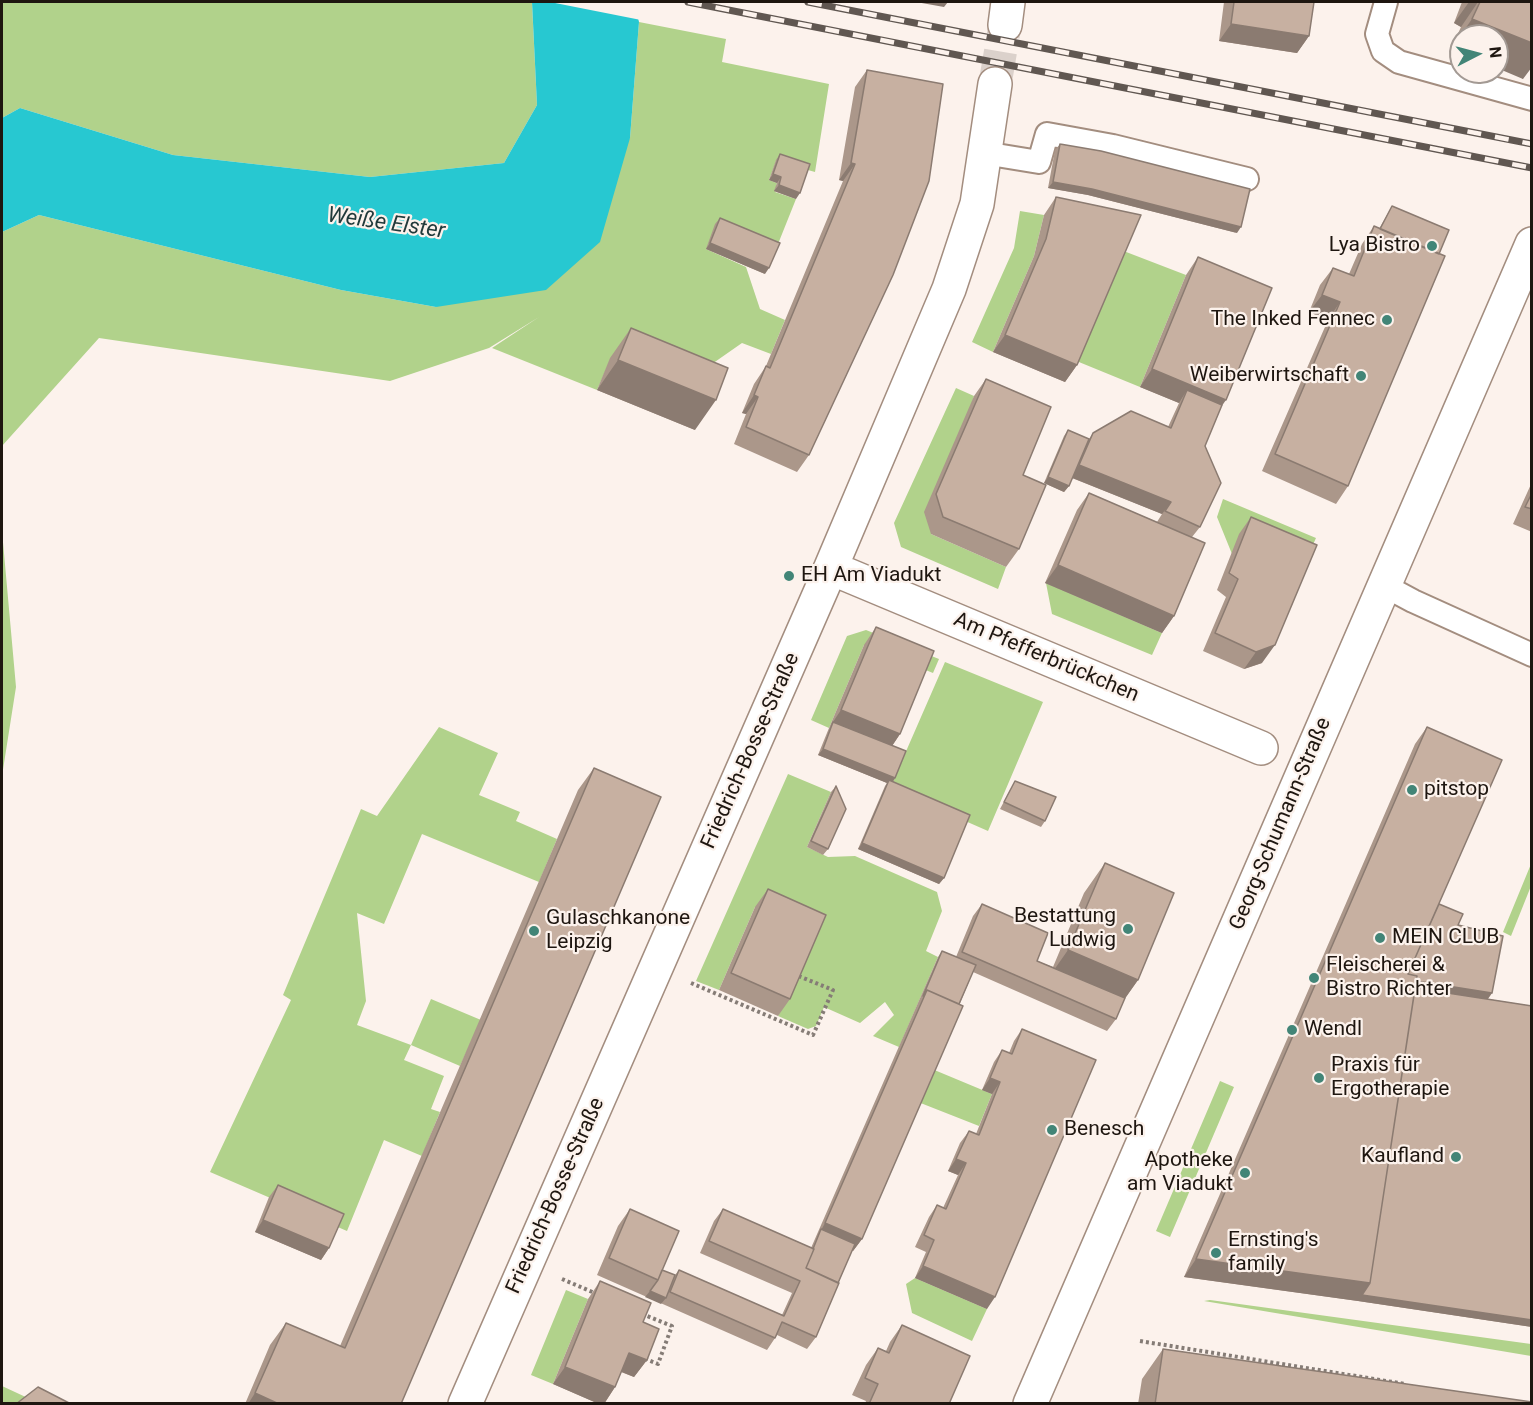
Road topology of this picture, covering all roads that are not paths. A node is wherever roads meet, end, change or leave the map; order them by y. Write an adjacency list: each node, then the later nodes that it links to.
1 (1386, 2): 3 (lane)
2 (995, 84): 4 (street, Friedrich-Bosse-Straße)
3 (1532, 99)
4 (984, 153): 5 (lane); 7 (street, Friedrich-Bosse-Straße)
5 (1247, 179)
6 (1532, 244): 8 (street, Georg-Schumann-Straße)
7 (831, 568): 10 (street, Am Pfefferbrückchen); 11 (street, Friedrich-Bosse-Straße)
8 (1385, 586): 9 (lane); 12 (street, Georg-Schumann-Straße)
9 (1532, 655)
10 (1261, 748)
11 (465, 1404)
12 (1030, 1404)

